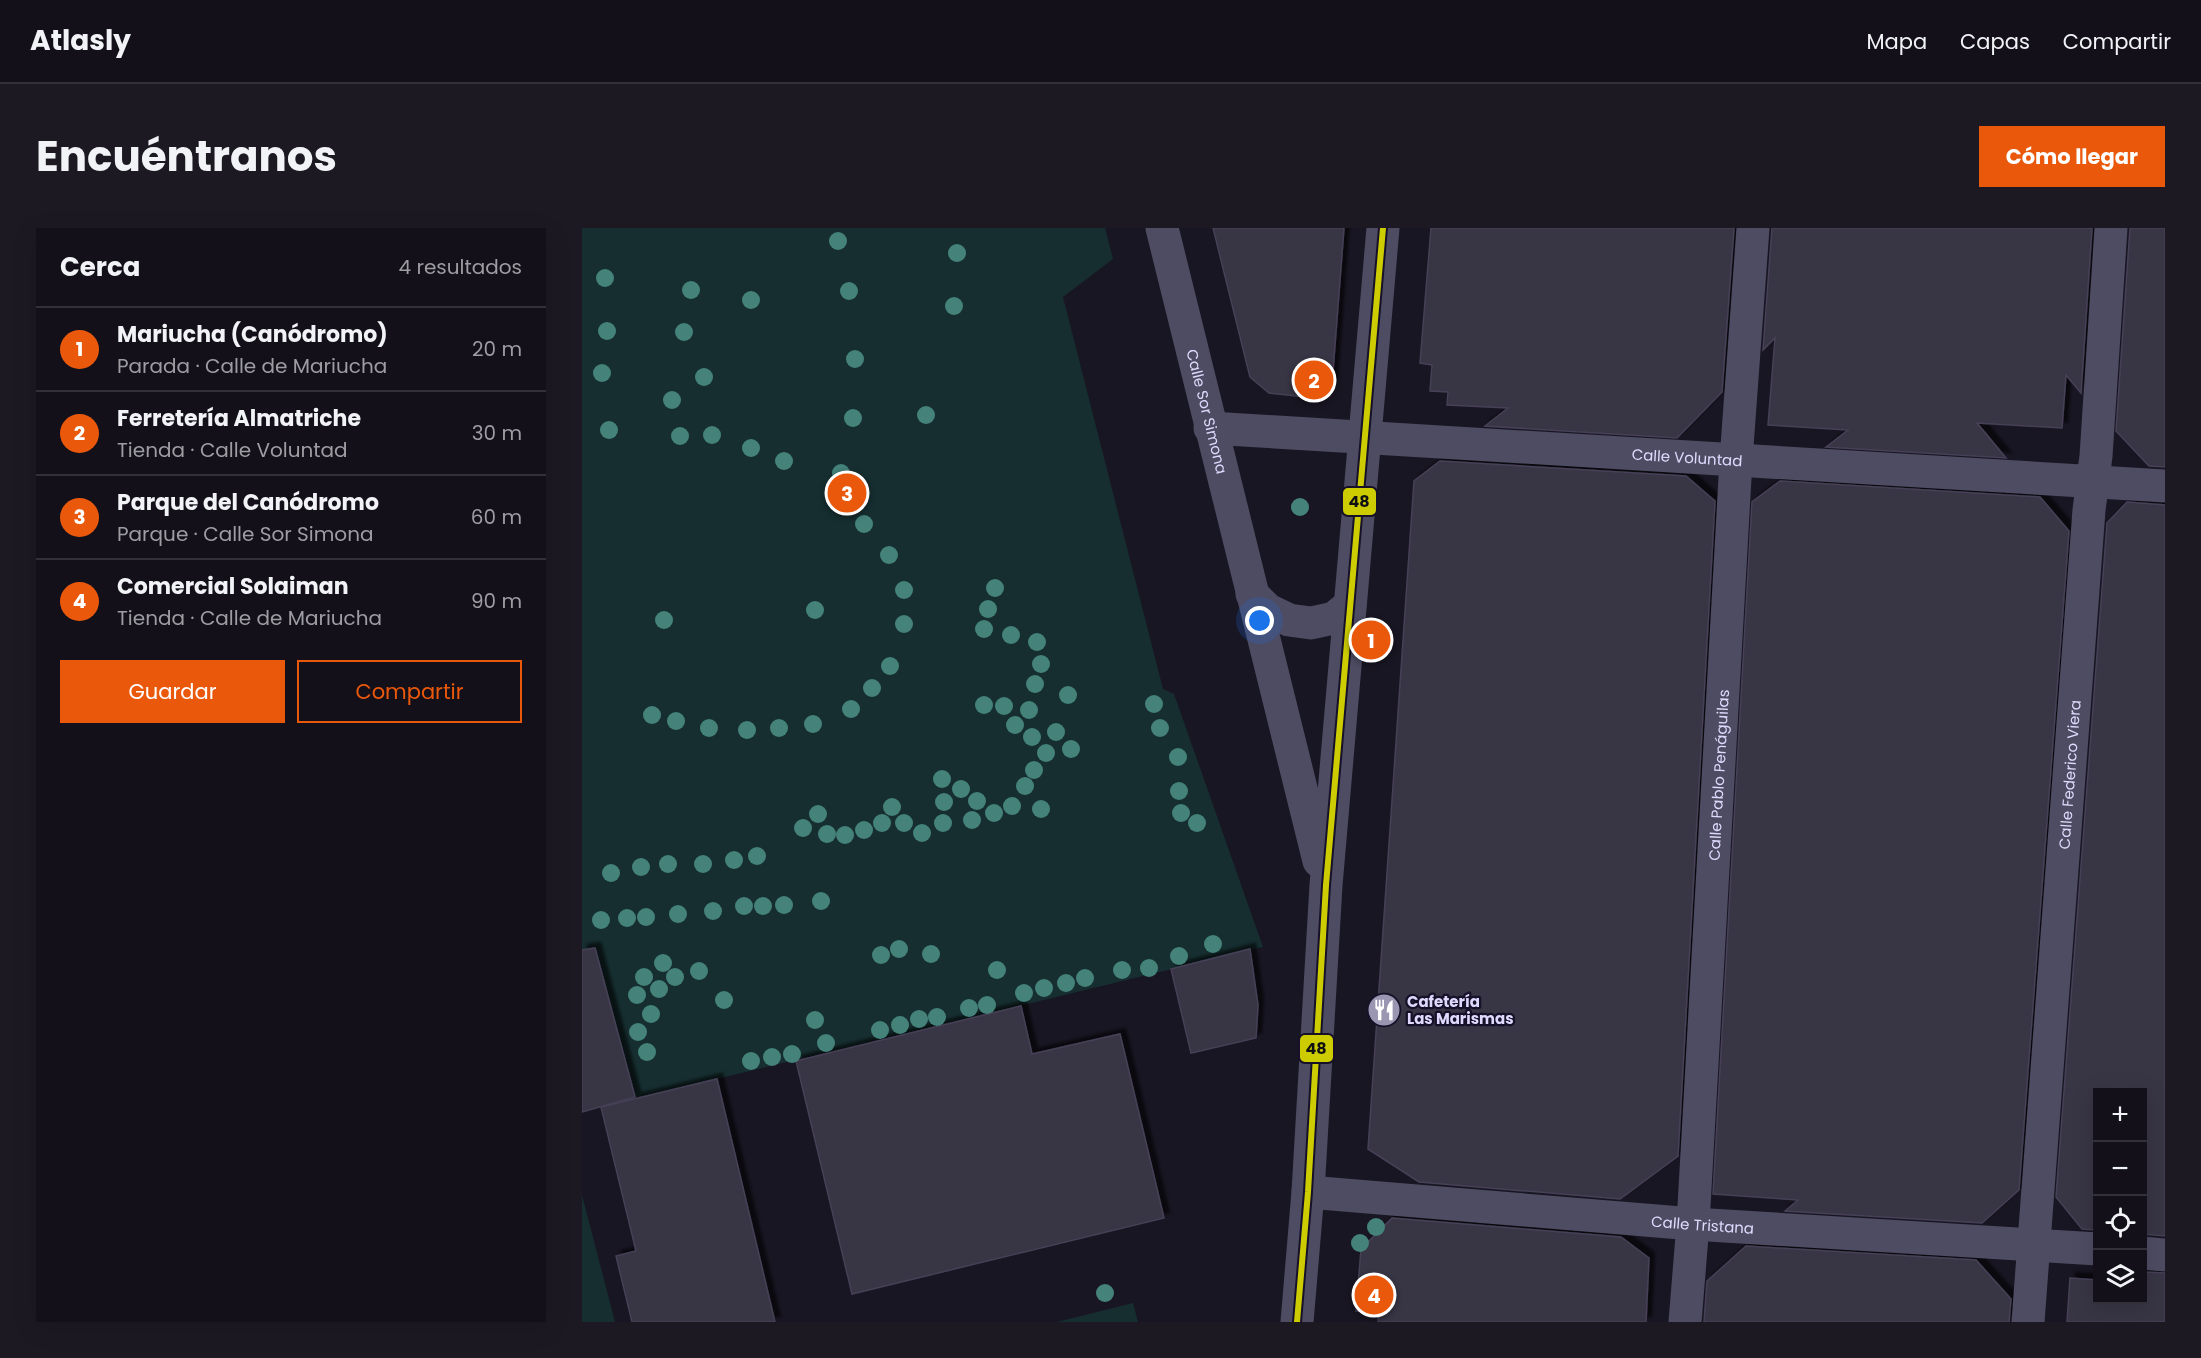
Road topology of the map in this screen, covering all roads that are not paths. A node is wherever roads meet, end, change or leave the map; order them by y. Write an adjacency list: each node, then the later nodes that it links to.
1 (1162, 228): 5 (street, Calle Sor Simona)
2 (1383, 228): 6 (street)
3 (1753, 228): 7 (street, Calle Pablo Penáguilas)
4 (2111, 228): 8 (street, Calle Federico Viera)
5 (1210, 428): 6 (street, Calle Voluntad); 10 (street, Calle Sor Simona)
6 (1365, 437): 7 (street, Calle Voluntad); 11 (street)
7 (1736, 460): 8 (street, Calle Voluntad); 14 (street, Calle Pablo Penáguilas)
8 (2093, 482): 9 (street, Calle Voluntad); 15 (street, Calle Federico Viera)
9 (2165, 486)
10 (1252, 594): 11 (street); 12 (street, Calle Sor Simona)
11 (1350, 605): 12 (street)
12 (1326, 885): 13 (street)
13 (1308, 1192): 14 (street, Calle Tristana); 19 (street)
14 (1693, 1224): 15 (street, Calle Tristana); 20 (street, Calle Pablo Penáguilas)
15 (2033, 1244): 16 (street, Calle Tristana); 21 (street, Calle Federico Viera)
16 (2093, 1249)
17 (2147, 1253): 18 (street)
18 (2165, 1255)
19 (1297, 1322)
20 (1685, 1322)
21 (2028, 1322)

